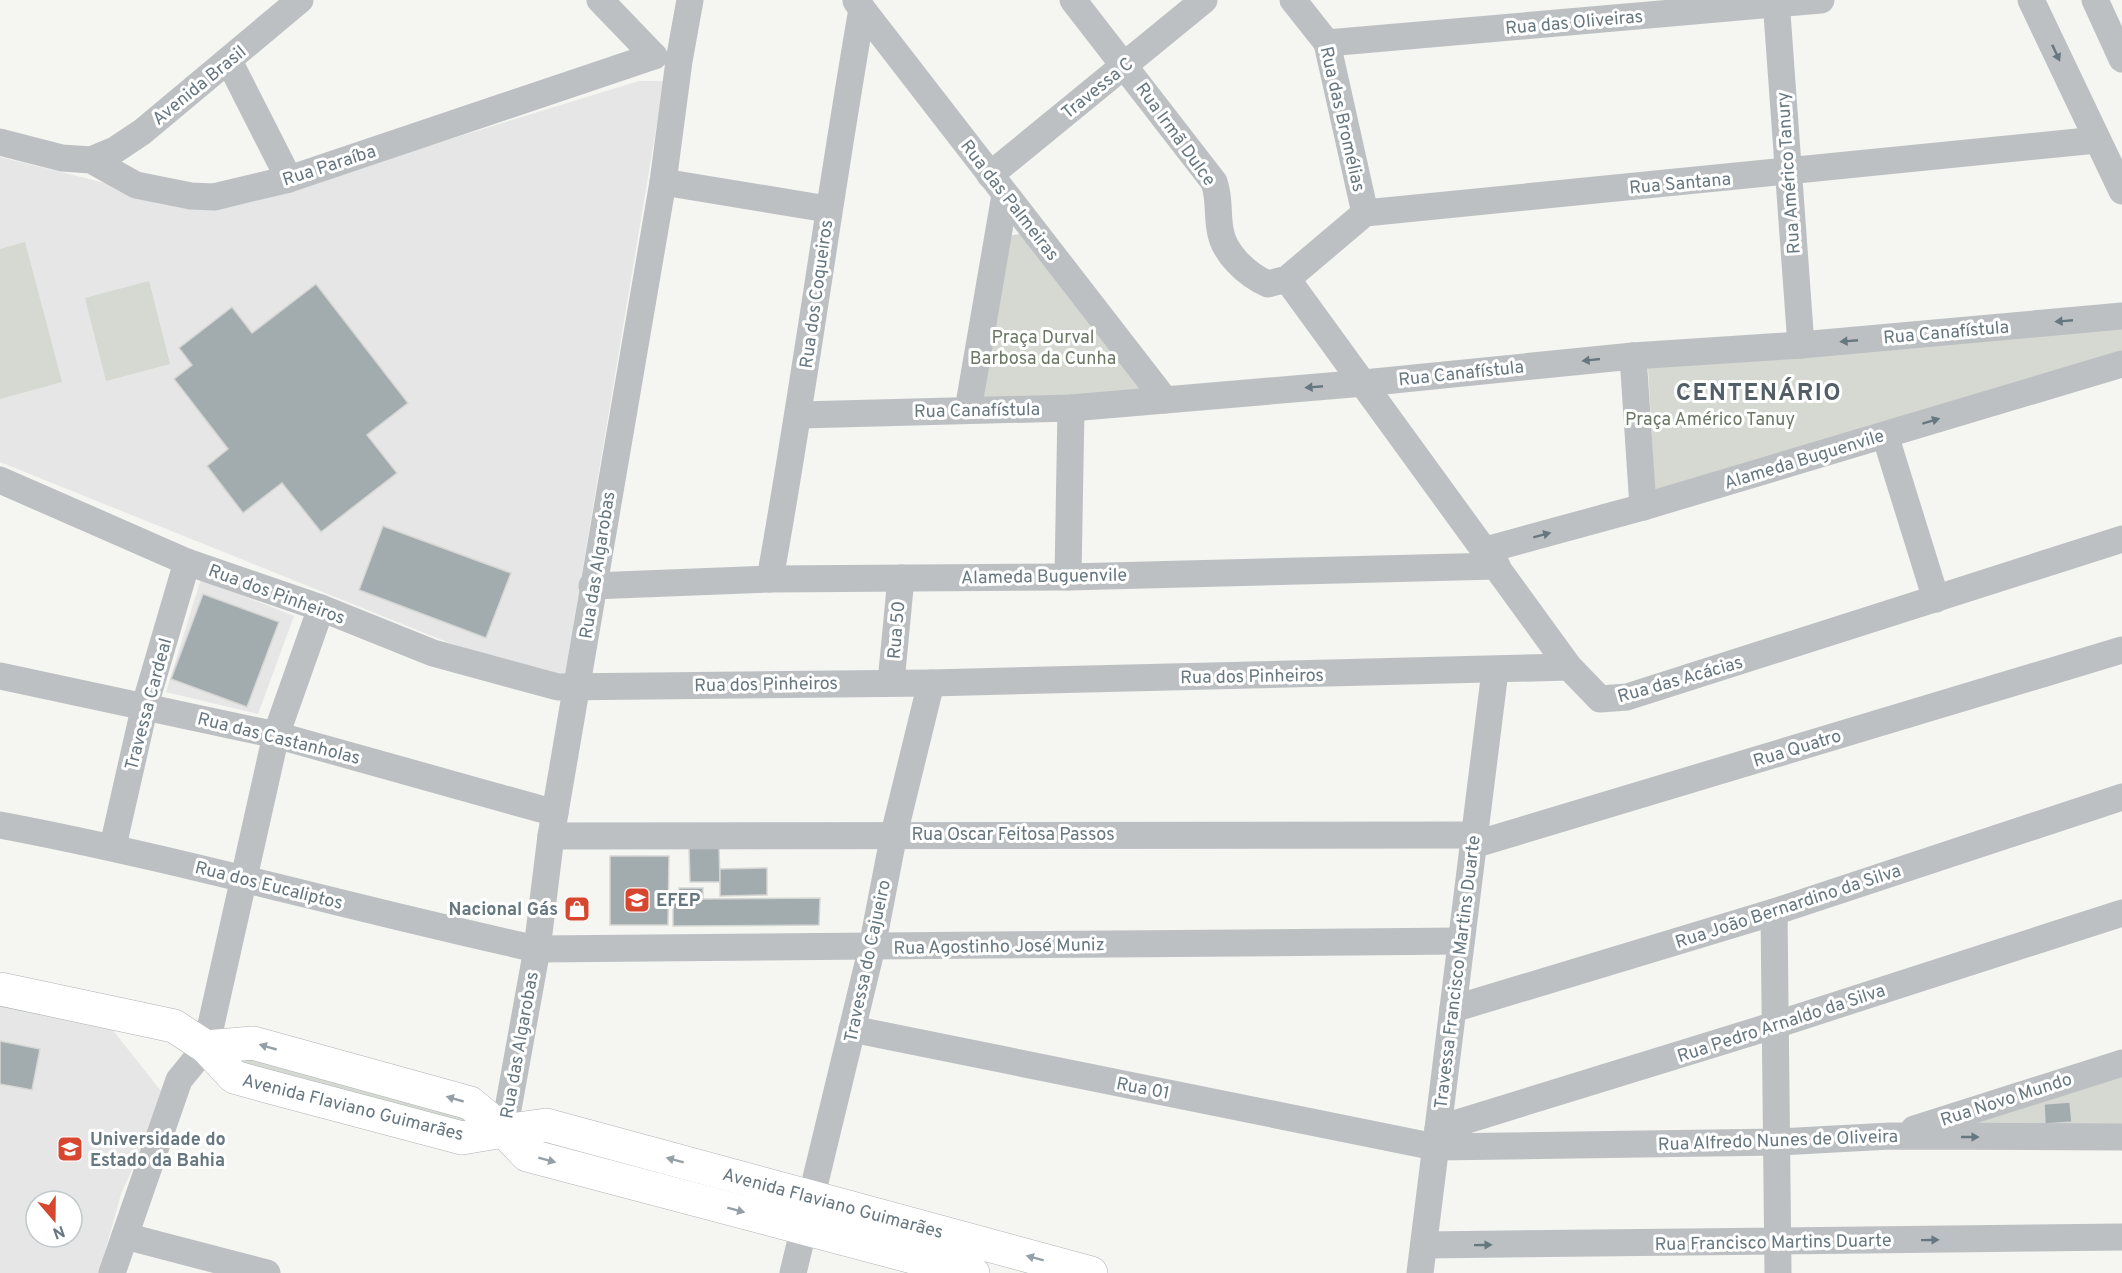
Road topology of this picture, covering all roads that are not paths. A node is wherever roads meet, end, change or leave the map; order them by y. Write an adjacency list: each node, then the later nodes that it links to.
1 (600, 0): 13 (street)
2 (690, 0): 13 (street, Rua das Algarobas)
3 (1073, 0): 16 (street, Rua Irmã Dulce)
4 (1204, 0): 16 (street, Travessa C)
5 (1293, 0): 12 (street, Rua das Bromélias)
6 (1821, 0): 10 (street, Rua das Oliveiras)
7 (2031, 0): 17 (street, one-way to 17)
8 (2095, 0): 14 (street)
9 (296, 1): 15 (street, Avenida Brasil)
10 (1776, 3): 12 (street, Rua das Oliveiras); 20 (street, Rua Américo Tanury)
11 (858, 4): 23 (street, Rua das Palmeiras); 25 (street, Rua dos Coqueiros)
12 (1327, 43): 26 (street, Rua das Bromélias)
13 (666, 58): 21 (street, Rua Paraíba); 22 (street, Rua das Algarobas)
14 (2122, 59)
15 (229, 61): 19 (street, Avenida Brasil); 21 (street)
16 (1125, 65): 23 (street, Travessa C); 27 (street, Rua Irmã Dulce)
17 (2097, 140): 20 (street, Rua Santana); 24 (street)
18 (0, 142): 19 (street, Rua Paraíba)
19 (91, 160): 21 (street, Rua Paraíba)
20 (1788, 173): 26 (street, Rua Santana); 29 (street, Rua Américo Tanury)
21 (289, 179)
22 (663, 182): 25 (street); 46 (street, Rua das Algarobas)
23 (998, 185): 33 (street, Rua das Palmeiras); 35 (street)
24 (2122, 191)
25 (827, 209): 36 (street, Rua dos Coqueiros)
26 (1365, 213): 27 (street)
27 (1287, 279): 32 (street, Rua das Acácias)
28 (2122, 316): 29 (street, Rua Canafístula, one-way to 29)
29 (1801, 345): 30 (street, Rua Canafístula)
30 (1633, 356): 32 (street, Rua Canafístula, one-way to 32); 39 (street)
31 (2122, 364): 37 (street, Alameda Buguenvile, one-way to 31)
32 (1364, 383): 33 (street, Rua Canafístula, one-way to 33); 41 (street, Rua das Acácias)
33 (1165, 400): 34 (street, Rua Canafístula)
34 (1071, 408): 35 (street, Rua Canafístula); 43 (street)
35 (968, 410): 36 (street, Rua Canafístula)
36 (800, 415): 45 (street, Rua dos Coqueiros)
37 (1885, 435): 39 (street, Alameda Buguenvile); 47 (street)
38 (0, 480): 42 (street, Rua dos Pinheiros)
39 (1643, 507): 41 (street, Alameda Buguenvile, one-way to 39)
40 (2122, 539): 47 (street, Rua das Acácias)
41 (1491, 558): 43 (street, Alameda Buguenvile); 50 (street, Rua das Acácias)
42 (188, 562): 48 (street, Rua dos Pinheiros); 56 (street, Travessa Cardeal)
43 (1068, 577): 44 (street, Alameda Buguenvile)
44 (901, 578): 45 (street, Alameda Buguenvile); 53 (street, Rua 50)
45 (770, 579): 46 (street, Alameda Buguenvile)
46 (592, 586): 55 (street, Rua das Algarobas)
47 (1936, 599): 50 (street, Rua das Acácias)
48 (321, 608): 55 (street, Rua dos Pinheiros); 57 (street)
49 (2122, 650): 62 (street, Rua Quatro)
50 (1569, 667): 51 (street, Rua dos Pinheiros)
51 (1495, 671): 54 (street, Rua dos Pinheiros); 62 (street, Travessa Francisco Martins Duarte)
52 (0, 676): 56 (street, Rua das Castanholas)
53 (891, 682): 54 (street, Rua dos Pinheiros); 55 (street, Rua dos Pinheiros)
54 (930, 683): 61 (street, Travessa do Cajueiro)
55 (578, 687): 60 (street, Rua das Algarobas)
56 (145, 705): 57 (street, Rua das Castanholas); 63 (street, Travessa Cardeal)
57 (276, 735): 60 (street, Rua das Castanholas); 64 (street)
58 (2122, 797): 65 (street, Rua João Bernardino da Silva)
59 (0, 825): 63 (street, Rua dos Eucaliptos)
60 (553, 825): 61 (street, Rua Oscar Feitosa Passos); 69 (street, Rua das Algarobas)
61 (894, 834): 62 (street, Rua Oscar Feitosa Passos); 68 (street, Travessa do Cajueiro)
62 (1473, 840): 67 (street, Travessa Francisco Martins Duarte)
63 (113, 846): 64 (street, Rua dos Eucaliptos)
64 (244, 878): 69 (street, Rua dos Eucaliptos); 74 (street)
65 (1774, 912): 71 (street, Rua João Bernardino da Silva); 72 (street)
66 (2122, 913): 72 (street, Rua Pedro Arnaldo da Silva)
67 (1461, 941): 68 (street, Rua Agostinho José Muniz); 71 (street, Travessa Francisco Martins Duarte)
68 (872, 947): 69 (street, Rua Agostinho José Muniz); 73 (street, Travessa do Cajueiro)
69 (537, 949): 76 (street, Rua das Algarobas)
70 (0, 989): 74 (main road, Avenida Flaviano Guimarães)
71 (1453, 1010): 79 (street, Travessa Francisco Martins Duarte)
72 (1775, 1025): 79 (street, Rua Pedro Arnaldo da Silva); 80 (street)
73 (852, 1029): 79 (street, Rua 01); 81 (street, Travessa do Cajueiro)
74 (207, 1047): 76 (main road, Avenida Flaviano Guimarães); 83 (street)
75 (2122, 1063): 77 (street, Rua Novo Mundo)
76 (504, 1131): 81 (main road, Avenida Flaviano Guimarães, one-way to 76); 82 (main road, Avenida Flaviano Guimarães, one-way to 82)
77 (1890, 1136): 78 (street, Rua Alfredo Nunes de Oliveira, one-way to 78); 80 (street, Rua Alfredo Nunes de Oliveira)
78 (2122, 1137)
79 (1436, 1138): 80 (street, Rua Alfredo Nunes de Oliveira); 86 (street, Travessa Francisco Martins Duarte)
80 (1779, 1142): 85 (street)
81 (813, 1197): 82 (street, Travessa do Cajueiro); 91 (main road, Avenida Flaviano Guimarães, one-way to 81)
82 (804, 1229): 89 (street, Travessa do Cajueiro); 90 (main road, Avenida Flaviano Guimarães)
83 (125, 1236): 87 (street); 88 (street)
84 (2122, 1237): 85 (street, Rua Francisco Martins Duarte, one-way to 84)
85 (1778, 1242): 86 (street, Rua Francisco Martins Duarte, one-way to 85); 93 (street)
86 (1424, 1245): 92 (street, Travessa Francisco Martins Duarte)
87 (112, 1273)
88 (267, 1273)
89 (793, 1273)
90 (973, 1273)
91 (1091, 1273)
92 (1419, 1273)
93 (1778, 1273)

